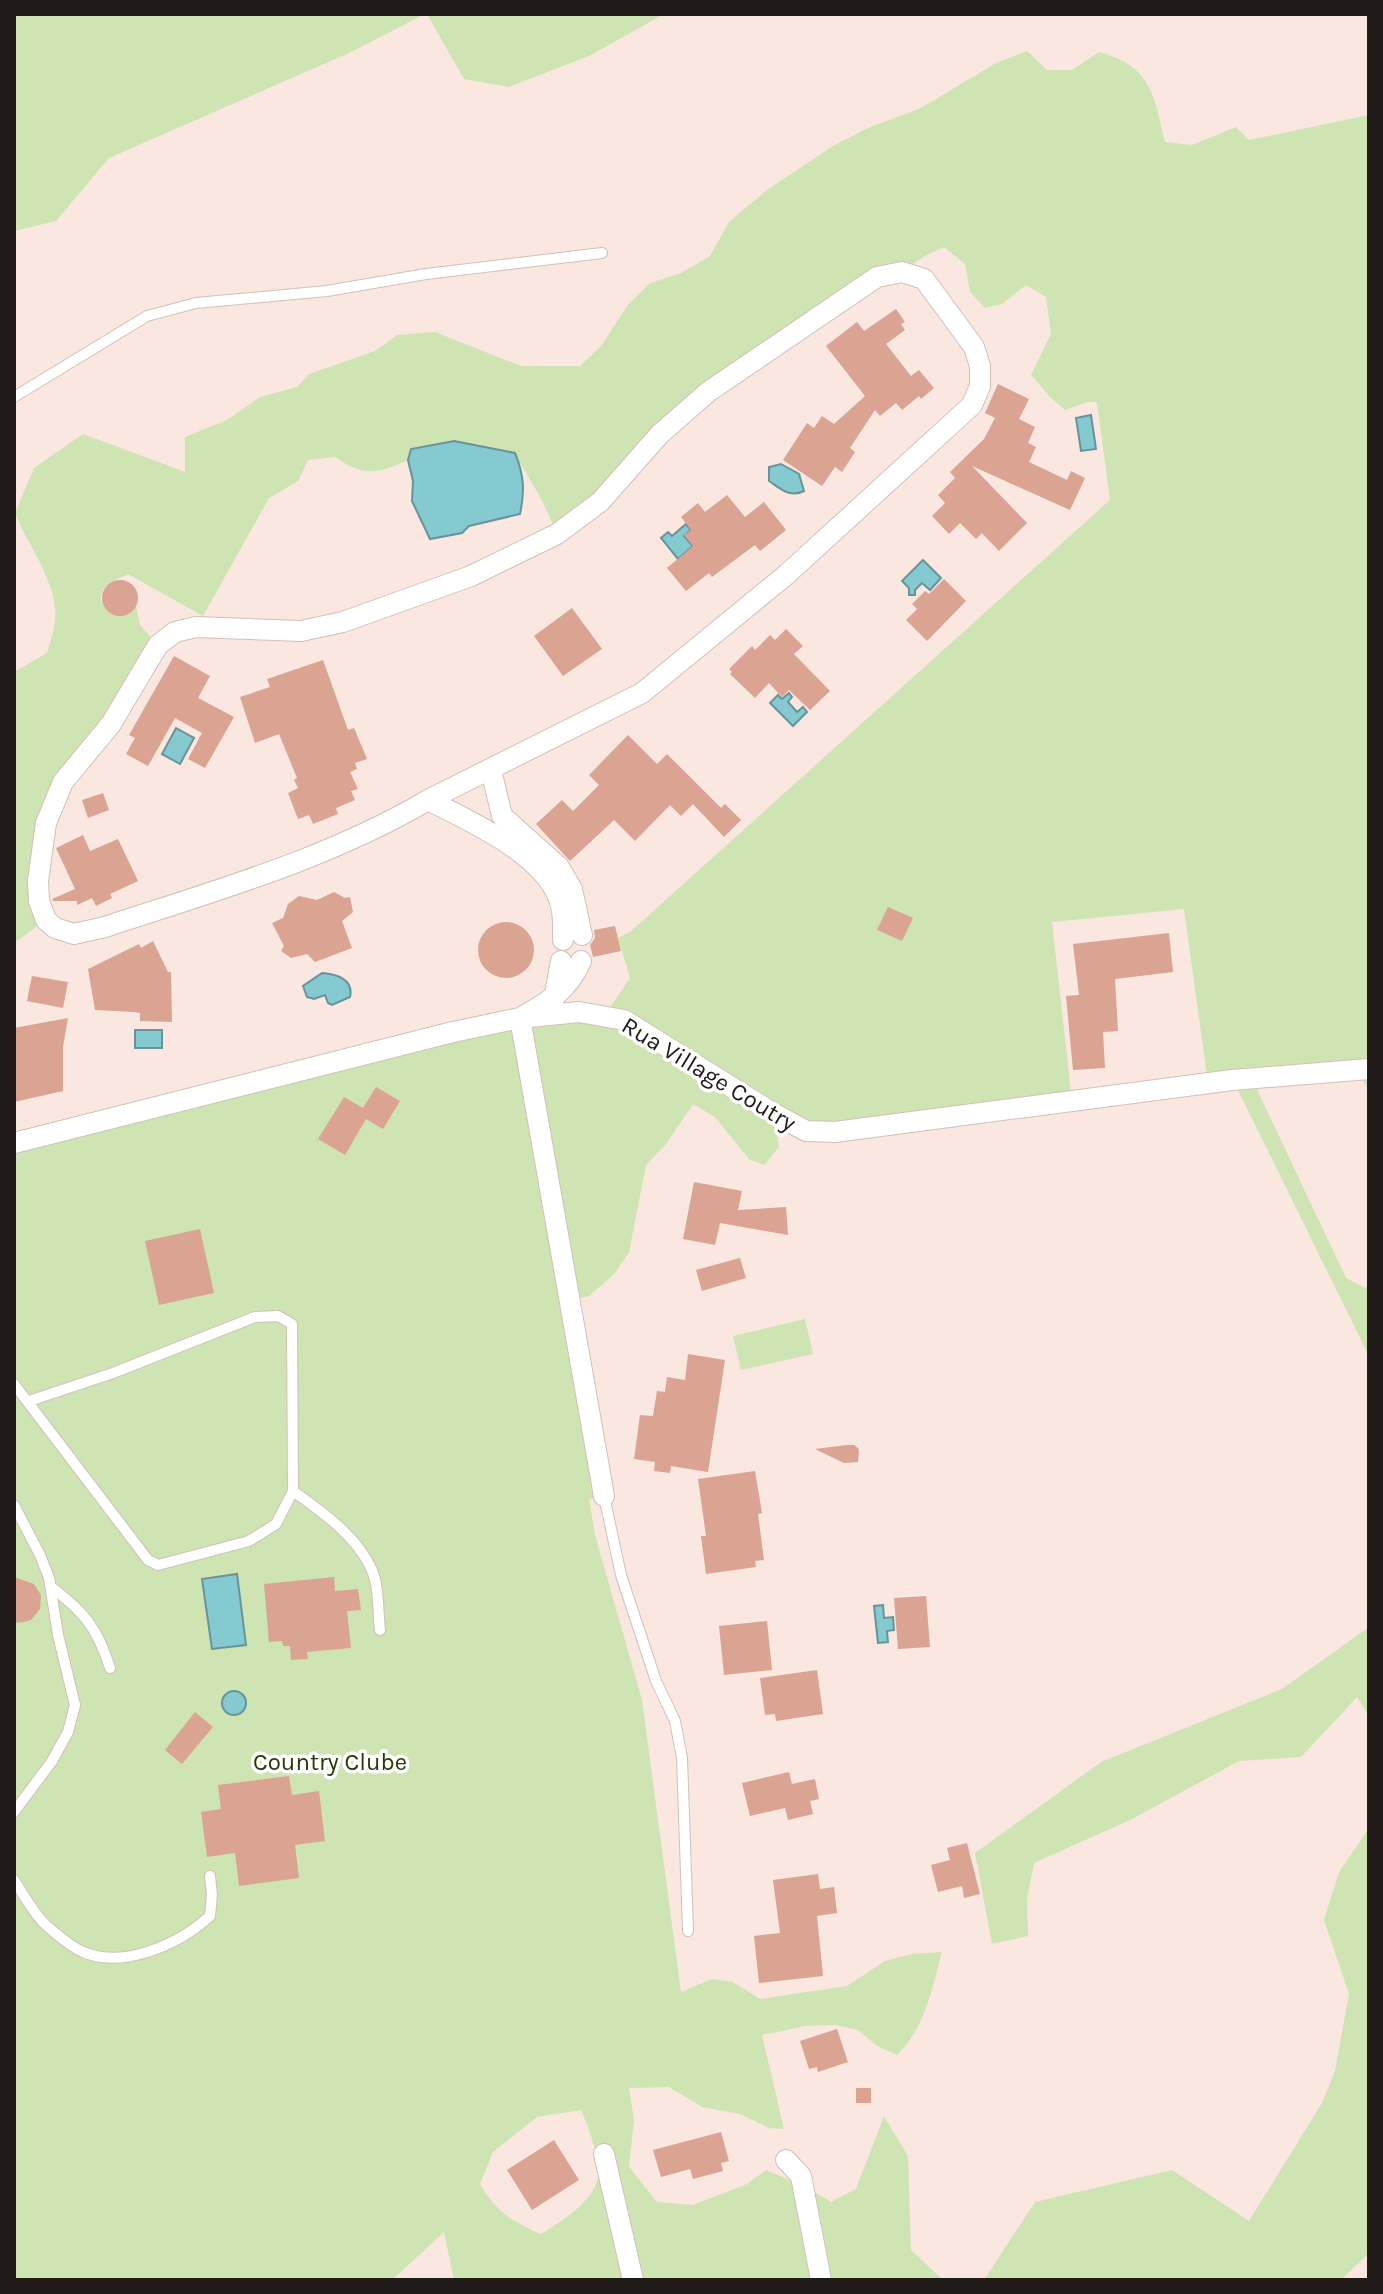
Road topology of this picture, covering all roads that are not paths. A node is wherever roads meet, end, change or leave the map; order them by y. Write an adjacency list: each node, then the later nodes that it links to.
1 (602, 253): 2 (lane)
2 (14, 397)
3 (491, 770): 4 (street); 4 (street); 5 (street)
4 (428, 800): 5 (street)
5 (572, 949): 6 (street)
6 (520, 1018): 7 (street, Rua Village Coutry); 8 (street, Rua Village Coutry); 12 (street)
7 (1369, 1069)
8 (14, 1143)
9 (14, 1384): 10 (lane)
10 (29, 1401): 11 (lane); 11 (lane)
11 (293, 1491): 15 (lane)
12 (604, 1496): 20 (lane)
13 (14, 1505): 14 (lane)
14 (50, 1586): 16 (lane); 17 (lane)
15 (380, 1630)
16 (110, 1668)
17 (14, 1812)
18 (210, 1876): 19 (lane)
19 (14, 1880)
20 (688, 1931)
21 (604, 2154): 23 (street)
22 (786, 2160): 24 (street)
23 (633, 2280)
24 (821, 2280)

